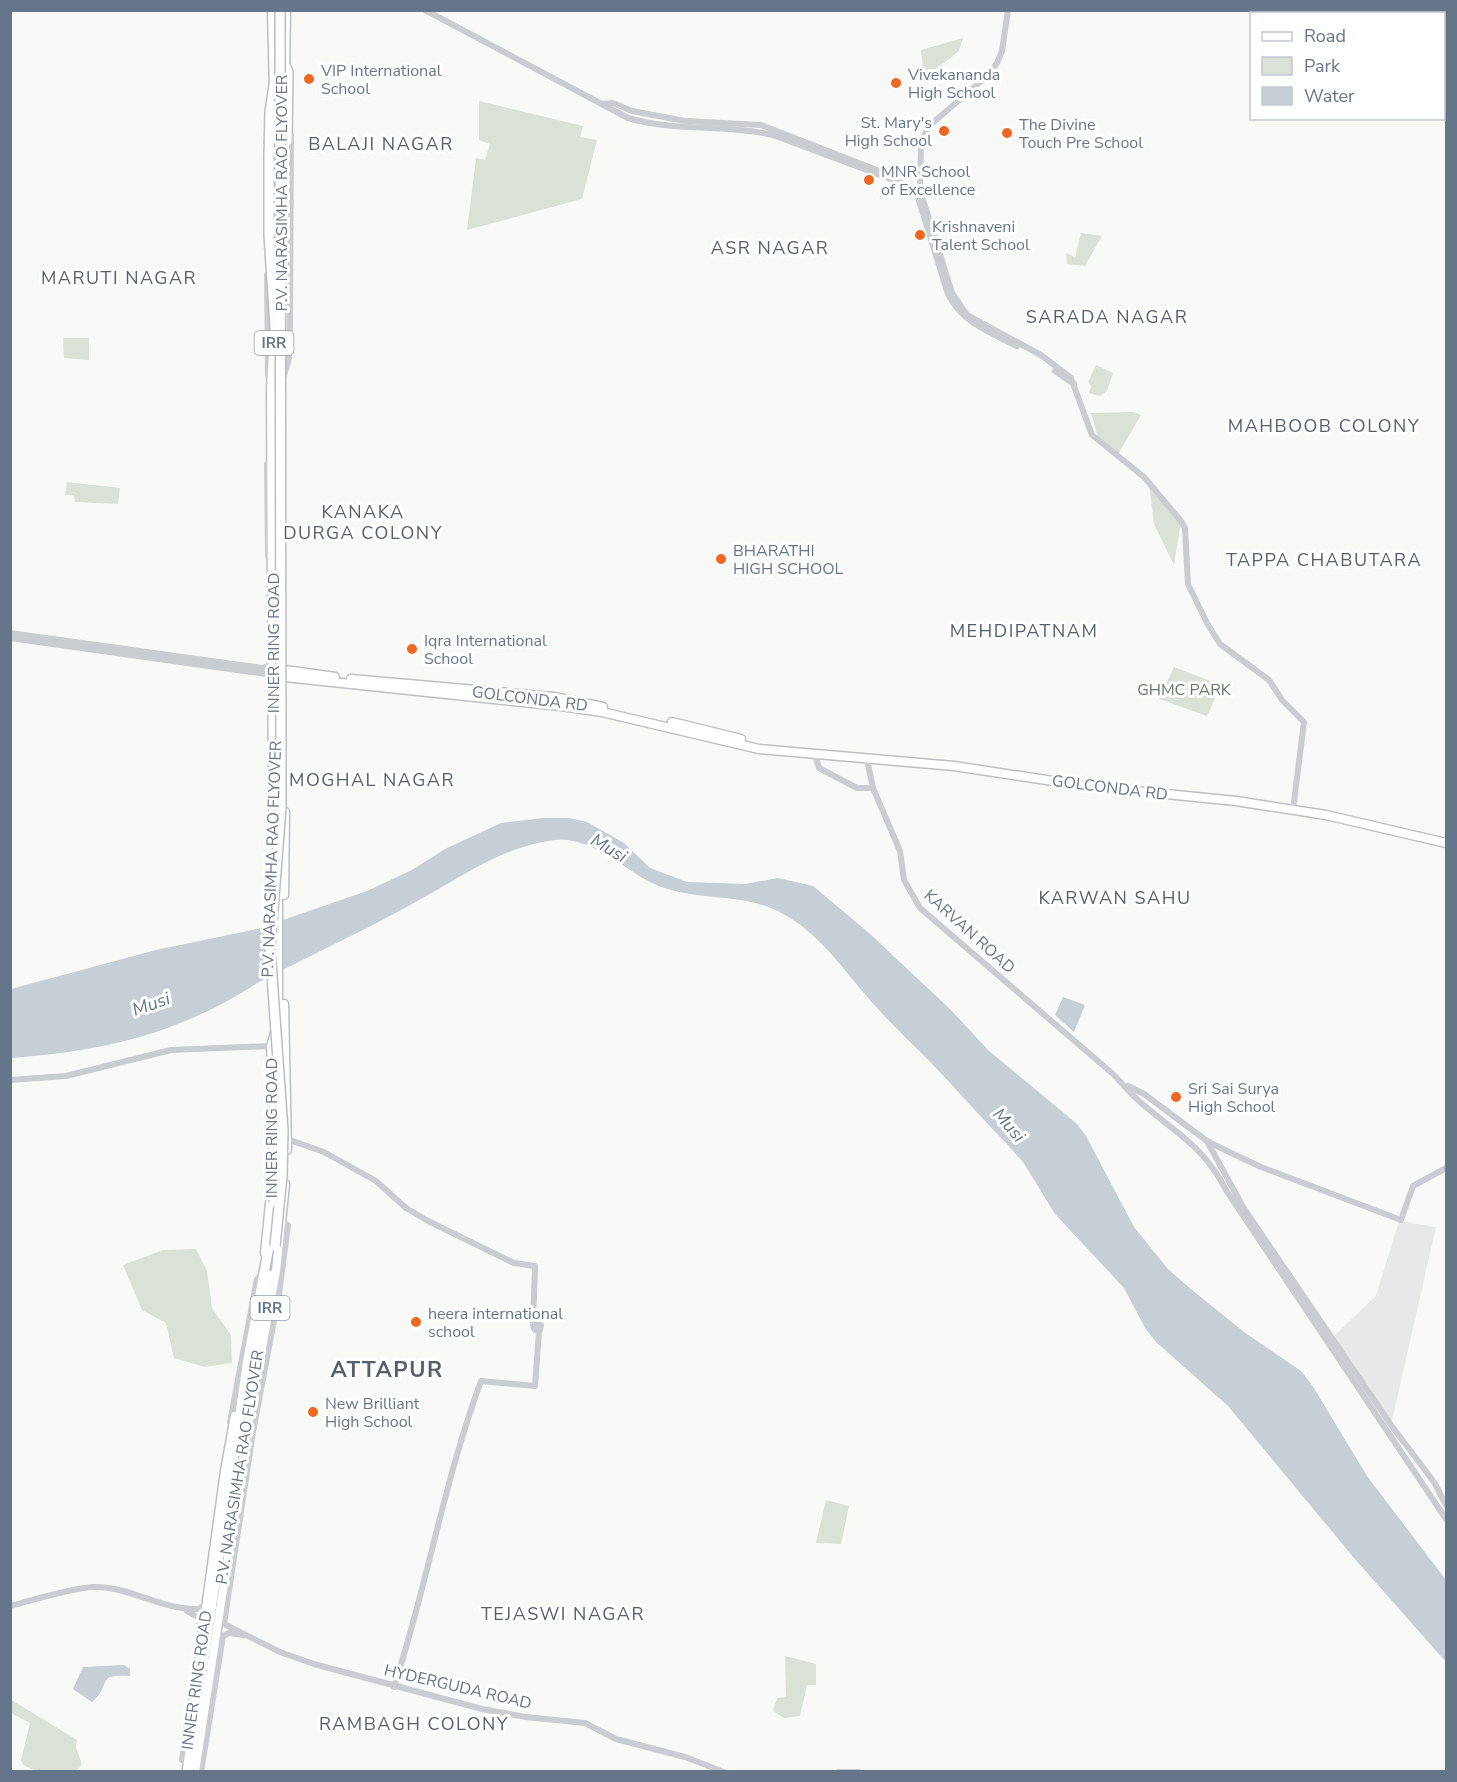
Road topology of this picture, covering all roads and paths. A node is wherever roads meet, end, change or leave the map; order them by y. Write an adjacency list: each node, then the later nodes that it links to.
1 (273, 10): 7 (main road, INNER RING ROAD / IRR); 10 (highway, P.V. NARASIMHA RAO FLYOVER, bridge)
2 (280, 10): 10 (highway, P.V. NARASIMHA RAO FLYOVER, bridge)
3 (286, 10): 6 (main road, INNER RING ROAD / IRR)
4 (425, 10): 8 (street)
5 (1008, 10): 8 (street)
6 (285, 63): 10 (highway, bridge); 12 (main road, INNER RING ROAD / IRR)
7 (274, 85): 9 (main road, INNER RING ROAD / IRR); 10 (highway, bridge)
8 (918, 189): 24 (street)
9 (272, 195): 11 (main road, INNER RING ROAD / IRR); 13 (street)
10 (278, 340): 45 (highway, P.V. NARASIMHA RAO FLYOVER, bridge); 46 (highway, P.V. NARASIMHA RAO FLYOVER, bridge)
11 (272, 446): 12 (main road); 13 (main road, INNER RING ROAD / IRR)
12 (284, 446): 17 (main road, INNER RING ROAD / IRR)
13 (273, 624): 16 (main road, INNER RING ROAD / IRR)
14 (10, 633): 16 (street)
15 (10, 638): 18 (street)
16 (273, 638): 18 (main road, INNER RING ROAD / IRR)
17 (285, 674): 19 (main road, INNER RING ROAD); 21 (main road, GOLCONDA RD)
18 (273, 675): 20 (main road, INNER RING ROAD / IRR)
19 (285, 718): 20 (main road); 26 (main road, INNER RING ROAD / IRR)
20 (273, 722): 26 (main road, INNER RING ROAD / IRR)
21 (815, 755): 22 (main road, GOLCONDA RD); 23 (street)
22 (867, 760): 23 (street, KARVAN ROAD); 24 (main road, GOLCONDA RD)
23 (873, 788): 30 (street, KARVAN ROAD)
24 (1293, 810): 25 (main road, GOLCONDA RD)
25 (1446, 843)
26 (281, 875): 27 (main road, INNER RING ROAD / IRR)
27 (282, 994): 28 (main road, INNER RING ROAD / IRR); 32 (main road, INNER RING ROAD / IRR)
28 (271, 1046): 29 (street); 31 (main road, INNER RING ROAD / IRR)
29 (10, 1080)
30 (1125, 1086): 33 (street, KARVAN ROAD); 34 (street, KARVAN ROAD)
31 (274, 1137): 32 (street); 39 (main road, INNER RING ROAD / IRR)
32 (287, 1138): 36 (main road, INNER RING ROAD / IRR); 43 (street)
33 (1207, 1141): 34 (street); 35 (street, KARVAN ROAD); 37 (street)
34 (1198, 1149): 38 (street, KARVAN ROAD)
35 (1446, 1168)
36 (269, 1331): 42 (street, HYDERGUDA ROAD); 46 (main road, INNER RING ROAD / IRR)
37 (1446, 1505)
38 (1446, 1519)
39 (207, 1603): 41 (street); 44 (main road, INNER RING ROAD / IRR)
40 (10, 1606): 41 (street)
41 (181, 1608): 44 (street)
42 (248, 1635): 43 (street, HYDERGUDA ROAD); 47 (street)
43 (394, 1687): 48 (street, HYDERGUDA ROAD)
44 (184, 1760): 45 (main road, INNER RING ROAD / IRR)
45 (185, 1772)
46 (194, 1772)
47 (201, 1772)
48 (724, 1772)
49 (838, 1772): 50 (street)
50 (859, 1772)

